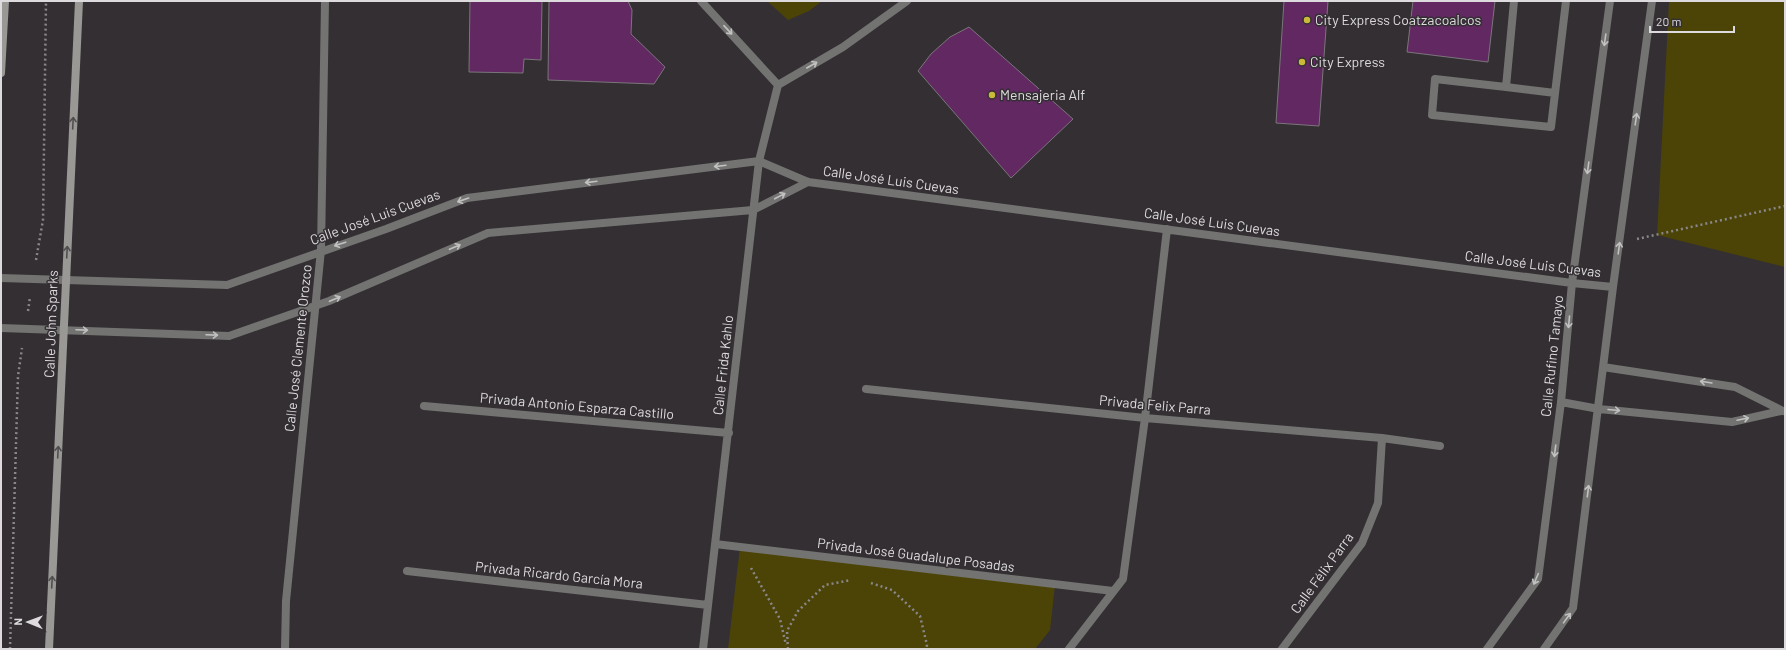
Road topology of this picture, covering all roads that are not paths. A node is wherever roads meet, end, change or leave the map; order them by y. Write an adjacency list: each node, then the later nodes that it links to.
1 (4, 1): 10 (main road)
2 (79, 1): 20 (main road, Calle John Sparks, one-way to 2)
3 (325, 1): 18 (street, Calle José Clemente Orozco)
4 (701, 1): 11 (street, one-way to 11)
5 (907, 1): 11 (street, one-way to 5)
6 (1514, 1): 12 (street)
7 (1566, 1): 13 (street)
8 (1610, 1): 21 (street, Calle Rufino Tamayo, one-way to 21)
9 (1652, 1): 22 (street, one-way to 9)
10 (1, 73)
11 (778, 85): 14 (street, Calle Frida Kahlo)
12 (1506, 87): 13 (street); 13 (street)
13 (1555, 94)
14 (759, 161): 15 (street, Calle José Luis Cuevas); 16 (street, Calle Frida Kahlo); 18 (street, Calle José Luis Cuevas, one-way to 18)
15 (808, 182): 16 (street, one-way to 15); 17 (street, Calle José Luis Cuevas)
16 (753, 210): 23 (street, one-way to 16); 33 (street, Calle Frida Kahlo)
17 (1167, 229): 21 (street, Calle José Luis Cuevas); 32 (street)
18 (321, 250): 20 (street, Calle José Luis Cuevas); 23 (street, Calle José Clemente Orozco)
19 (1, 278): 20 (street, Calle José Luis Cuevas)
20 (66, 280): 25 (main road, Calle John Sparks)
21 (1572, 283): 22 (street, Calle José Luis Cuevas); 28 (street, Calle Rufino Tamayo, one-way to 28)
22 (1613, 287): 26 (street)
23 (315, 306): 25 (street, one-way to 23); 41 (street, Calle José Clemente Orozco)
24 (1, 328): 25 (street)
25 (64, 330): 40 (main road, Calle John Sparks, one-way to 25)
26 (1603, 367): 30 (street); 31 (street, one-way to 26)
27 (866, 389): 32 (street, Privada Felix Parra)
28 (1561, 402): 30 (street); 45 (street, Calle Rufino Tamayo, one-way to 45)
29 (424, 406): 33 (street, Privada Antonio Esparza Castillo)
30 (1599, 409): 31 (street, one-way to 31); 46 (street, one-way to 30)
31 (1783, 411)
32 (1145, 418): 34 (street, Privada Felix Parra); 38 (street)
33 (728, 433): 36 (street, Calle Frida Kahlo)
34 (1382, 438): 35 (street, Privada Felix Parra); 44 (street, Calle Félix Parra)
35 (1440, 446)
36 (715, 544): 38 (street, Privada José Guadalupe Posadas); 39 (street, Calle Frida Kahlo)
37 (407, 571): 39 (street, Privada Ricardo García Mora)
38 (1113, 591): 43 (street)
39 (708, 605): 42 (street, Calle Frida Kahlo)
40 (49, 649)
41 (285, 649)
42 (703, 649)
43 (1069, 649)
44 (1282, 649)
45 (1487, 649)
46 (1544, 649)

